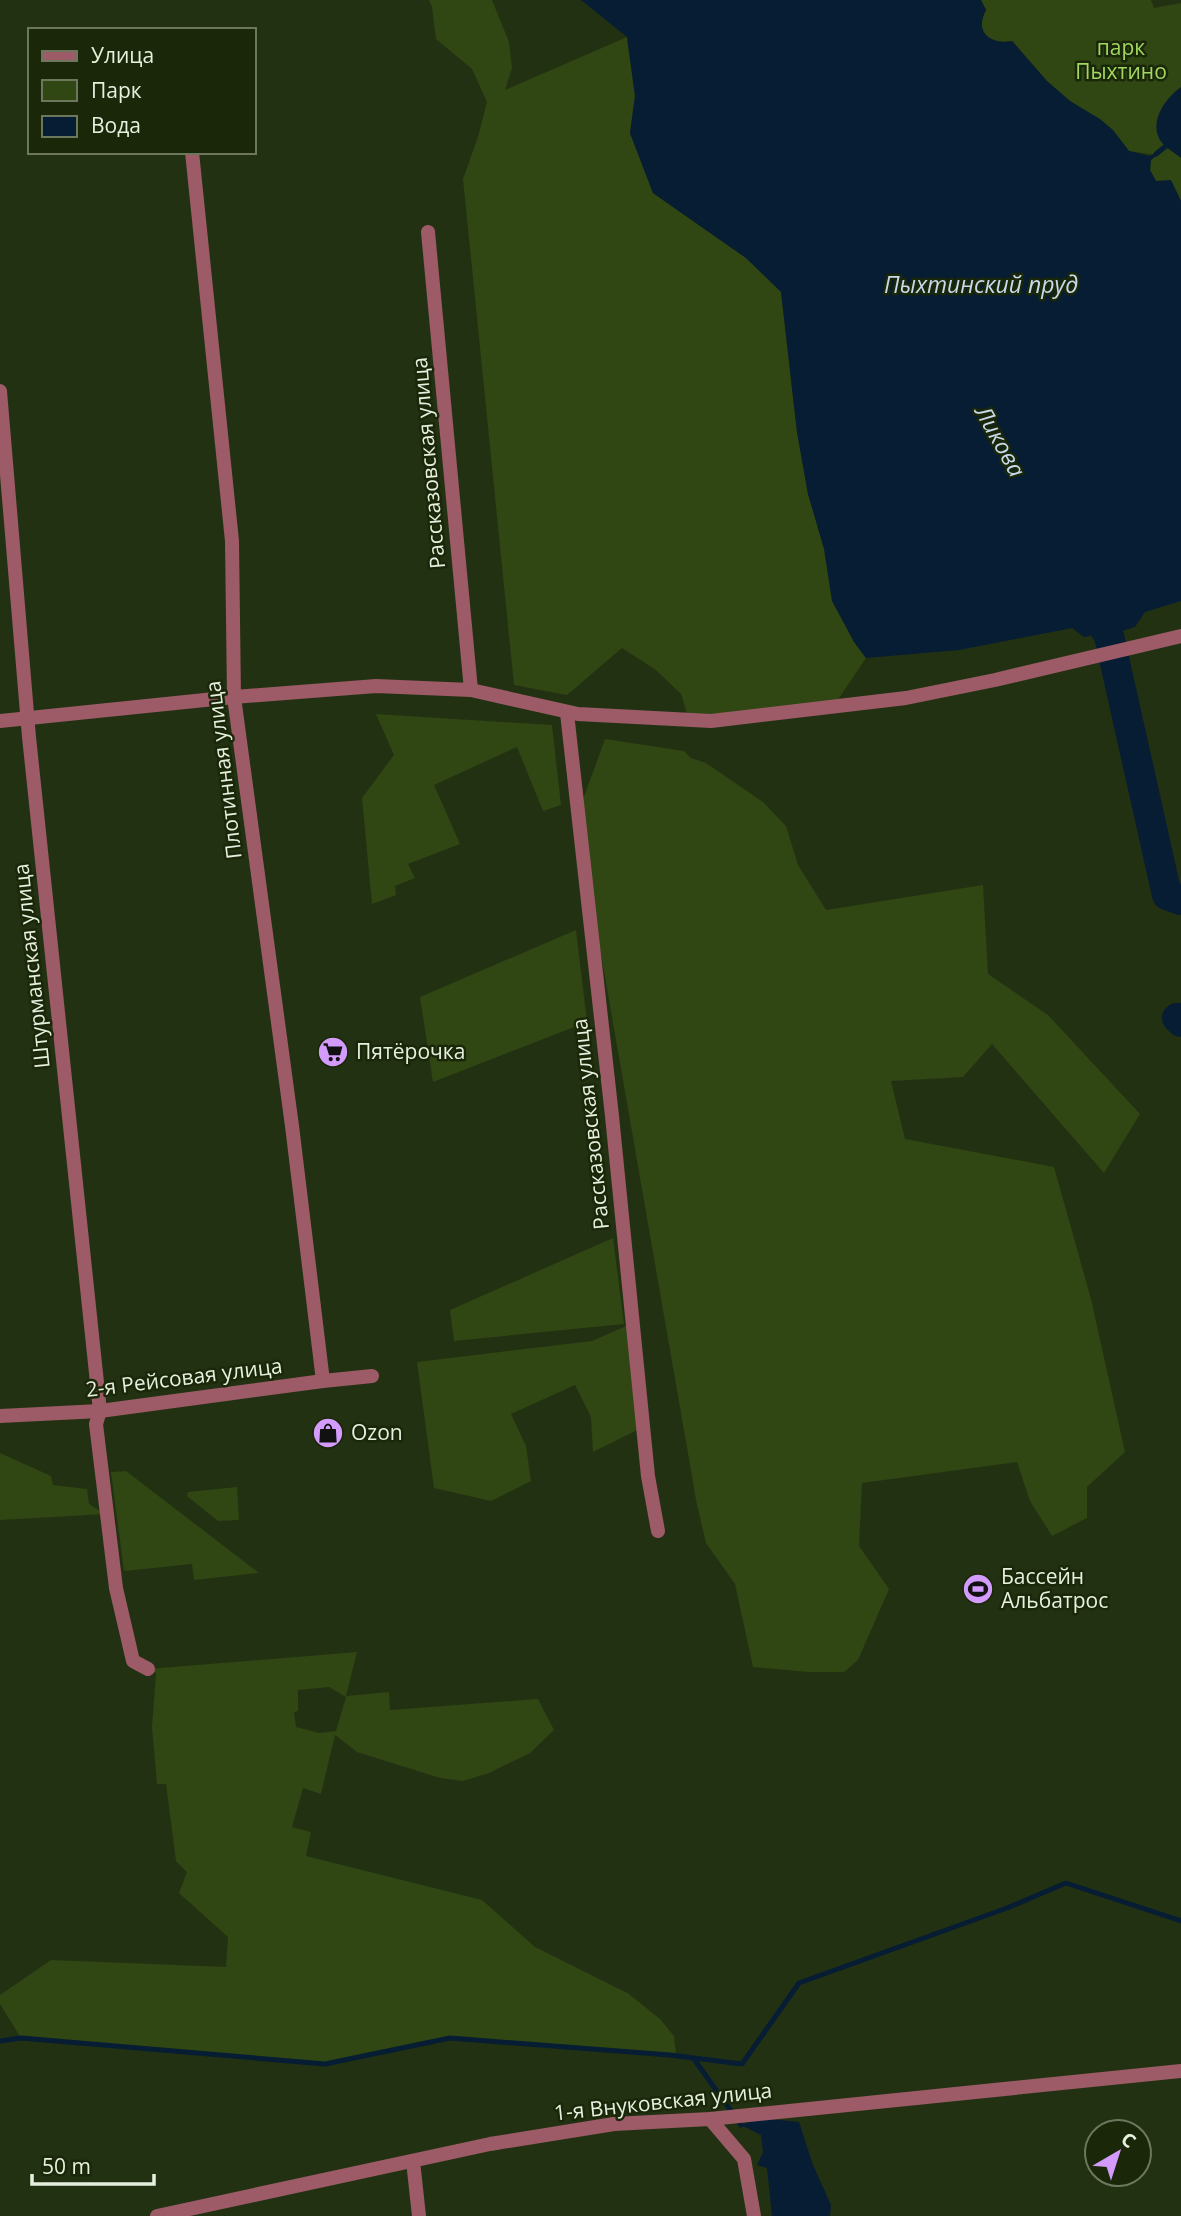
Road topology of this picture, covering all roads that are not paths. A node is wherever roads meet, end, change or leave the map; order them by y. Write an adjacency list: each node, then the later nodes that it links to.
1 (192, 154): 6 (street, Плотинная улица)
2 (428, 232): 5 (street, Рассказовская улица)
3 (0, 391): 8 (street, Штурманская улица)
4 (1181, 636): 7 (street)
5 (471, 690): 6 (street); 7 (street)
6 (234, 697): 8 (street); 11 (street, Плотинная улица)
7 (566, 713): 14 (street, Рассказовская улица)
8 (27, 718): 9 (street); 12 (street, Штурманская улица)
9 (0, 721)
10 (372, 1376): 11 (street, 2-я Рейсовая улица)
11 (323, 1381): 12 (street, 2-я Рейсовая улица)
12 (100, 1411): 13 (street, 2-я Рейсовая улица); 15 (street, Штурманская улица)
13 (0, 1416)
14 (658, 1531)
15 (148, 1669)
16 (1181, 2071): 17 (street, 1-я Внуковская улица)
17 (710, 2119): 18 (street, 1-я Внуковская улица); 22 (street)
18 (413, 2161): 19 (street, 1-я Внуковская улица); 21 (street)
19 (188, 2212): 20 (street, 1-я Внуковская улица)
20 (156, 2216)
21 (419, 2216)
22 (754, 2216)

